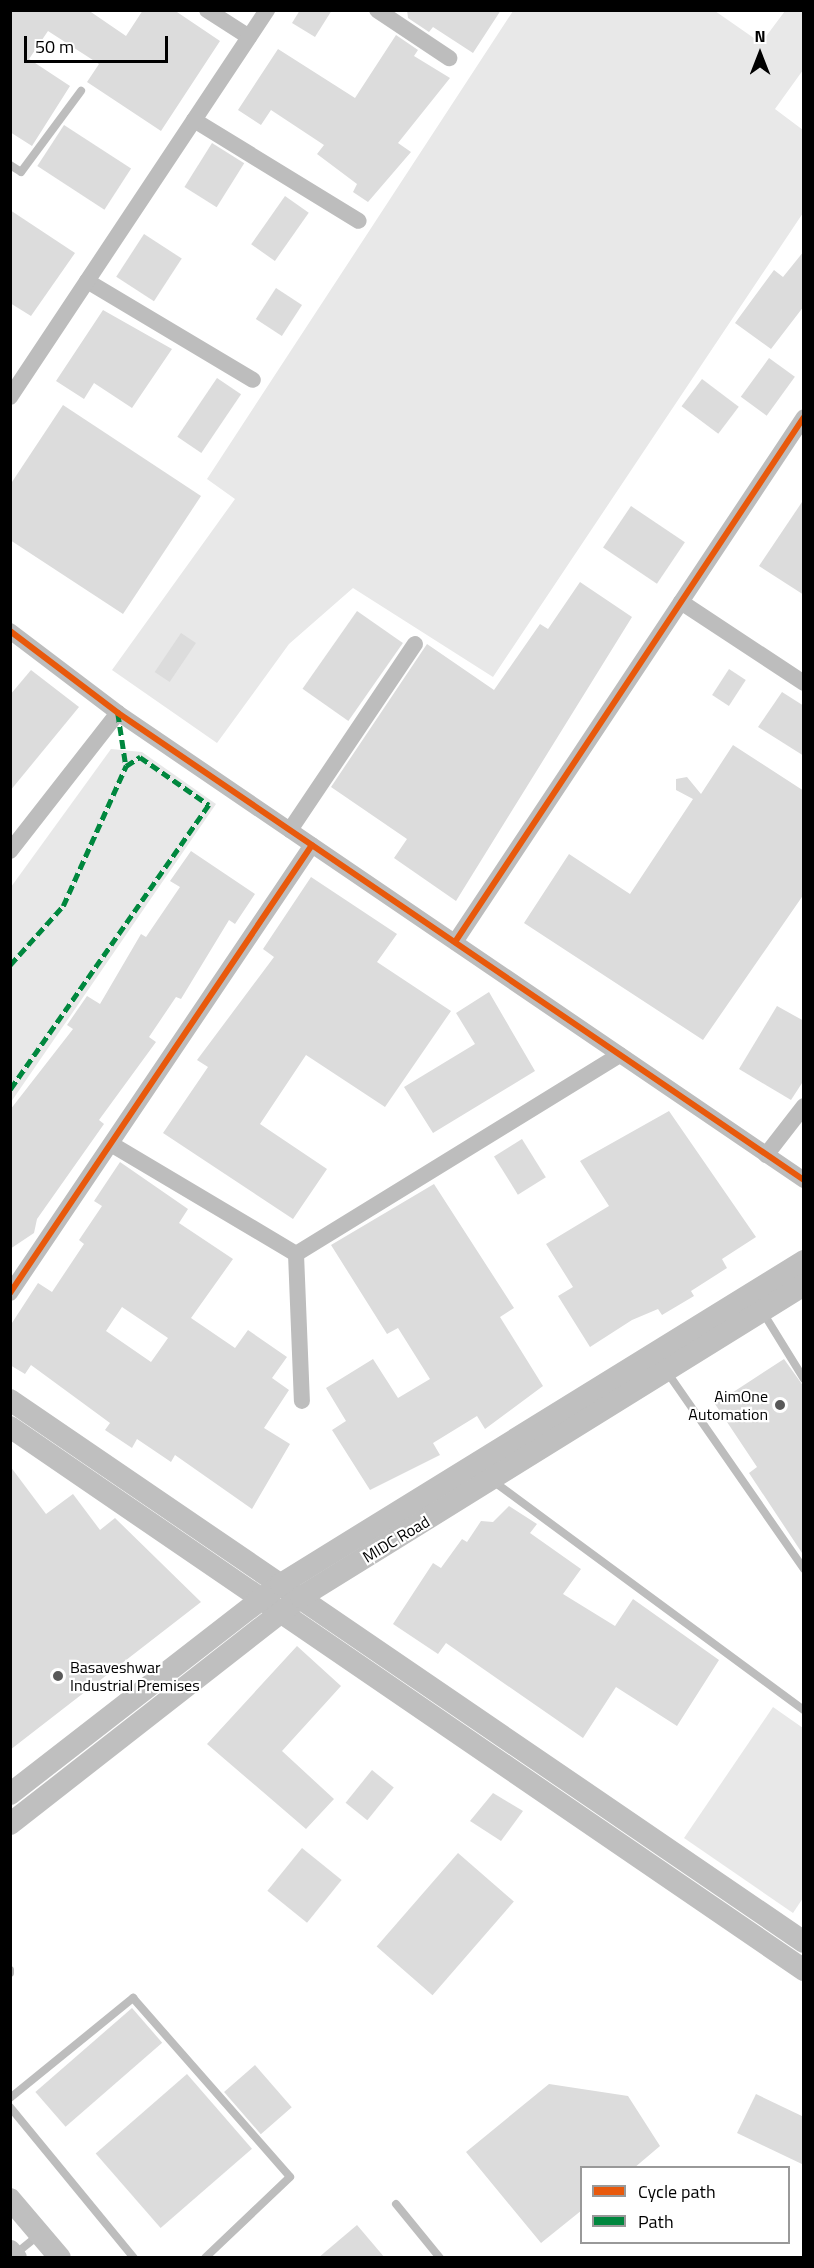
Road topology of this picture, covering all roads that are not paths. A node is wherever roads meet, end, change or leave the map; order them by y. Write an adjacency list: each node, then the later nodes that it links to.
1 (207, 10): 4 (street)
2 (267, 10): 4 (street)
3 (377, 10): 5 (street)
4 (249, 37): 7 (street)
5 (449, 58)
6 (81, 91): 8 (lane)
7 (194, 120): 9 (street); 10 (street)
8 (10, 165)
9 (359, 221)
10 (87, 281): 11 (street); 12 (street)
11 (253, 380)
12 (10, 397)
13 (804, 417): 14 (street)
14 (681, 602): 17 (street); 22 (street)
15 (10, 631): 18 (street)
16 (415, 644): 19 (street)
17 (804, 683)
18 (118, 713): 19 (street); 21 (street)
19 (290, 830): 20 (street)
20 (312, 845): 22 (street); 25 (street)
21 (10, 851)
22 (455, 942): 23 (street)
23 (620, 1055): 26 (street); 28 (street)
24 (804, 1106): 26 (street)
25 (111, 1144): 28 (street); 31 (street)
26 (766, 1155): 27 (street)
27 (804, 1180)
28 (296, 1254): 36 (street)
29 (804, 1261): 40 (main road, MIDC Road)
30 (804, 1285): 32 (main road, MIDC Road)
31 (10, 1293)
32 (762, 1311): 33 (main road, MIDC Road); 34 (lane)
33 (667, 1371): 38 (main road, MIDC Road); 39 (lane)
34 (804, 1379)
35 (10, 1400): 40 (main road)
36 (302, 1401)
37 (10, 1427): 42 (main road)
38 (493, 1481): 41 (main road, MIDC Road); 45 (lane)
39 (804, 1569)
40 (281, 1584): 41 (main road); 42 (main road, MIDC Road)
41 (301, 1597): 43 (main road, MIDC Road); 48 (main road)
42 (261, 1598): 43 (main road); 44 (main road, MIDC Road)
43 (282, 1612): 44 (main road, MIDC Road); 49 (main road)
44 (174, 1682): 46 (main road, MIDC Road); 47 (main road, MIDC Road)
45 (804, 1710)
46 (10, 1794)
47 (10, 1824)
48 (804, 1942)
49 (804, 1970)
50 (10, 2098): 58 (lane)
51 (10, 2107): 57 (lane)
52 (10, 2199): 54 (main road)
53 (396, 2204): 59 (lane)
54 (41, 2234): 55 (lane); 56 (main road)
55 (13, 2256)
56 (60, 2258)
57 (134, 2258)
58 (205, 2258)
59 (440, 2258)

